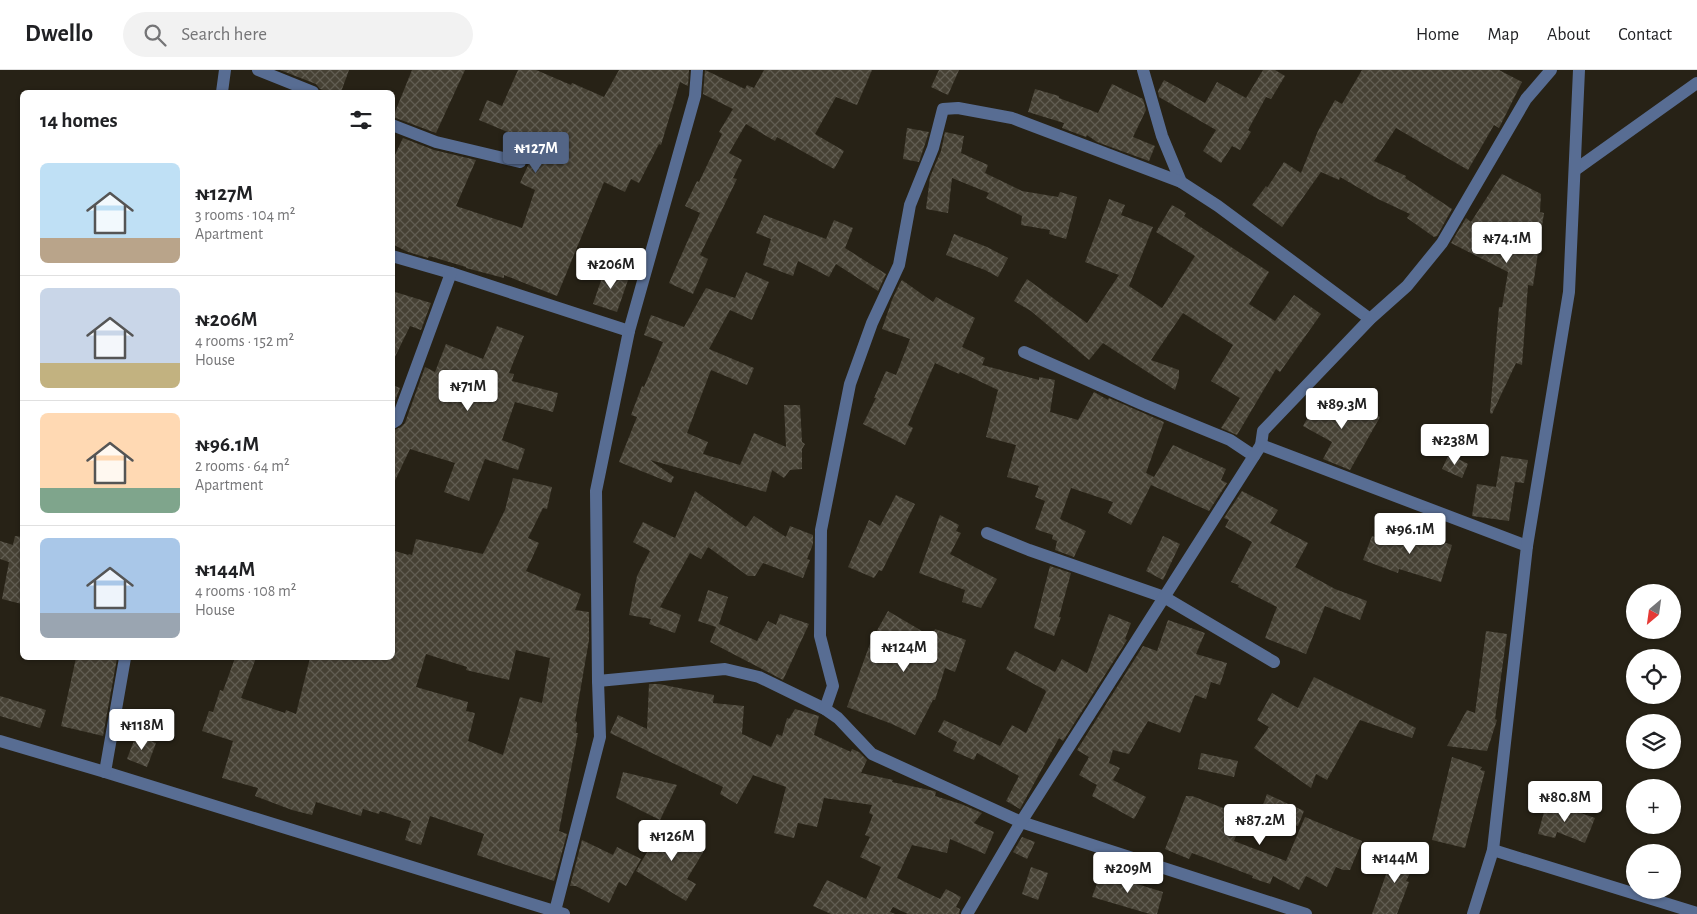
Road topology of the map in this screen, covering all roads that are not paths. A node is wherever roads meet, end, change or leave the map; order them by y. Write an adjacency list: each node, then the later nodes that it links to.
1 (225, 70): 8 (street)
2 (258, 70): 9 (street)
3 (697, 70): 17 (street)
4 (1143, 70): 13 (street)
5 (1551, 70): 16 (street)
6 (1578, 70): 12 (street)
7 (1697, 83): 12 (street)
8 (222, 90)
9 (308, 90)
10 (395, 126): 11 (street)
11 (520, 162)
12 (1574, 170): 22 (street)
13 (1181, 182): 16 (street); 27 (street)
14 (395, 257): 15 (street)
15 (451, 273): 17 (street); 19 (street)
16 (1370, 319): 20 (street)
17 (629, 331): 26 (street)
18 (1024, 352): 20 (street)
19 (395, 421)
20 (1258, 451): 22 (street); 23 (street)
21 (987, 533): 23 (street)
22 (1527, 546): 31 (street)
23 (1164, 597): 25 (street); 30 (street)
24 (125, 660): 29 (street)
25 (1274, 662)
26 (598, 681): 27 (street); 32 (street)
27 (825, 708): 30 (street)
28 (0, 741): 29 (street)
29 (105, 772): 32 (street)
30 (1021, 822): 34 (street); 35 (street)
31 (1493, 850): 33 (street); 36 (street)
32 (560, 913)
33 (1697, 913)
34 (967, 914)
35 (1306, 914)
36 (1473, 914)

